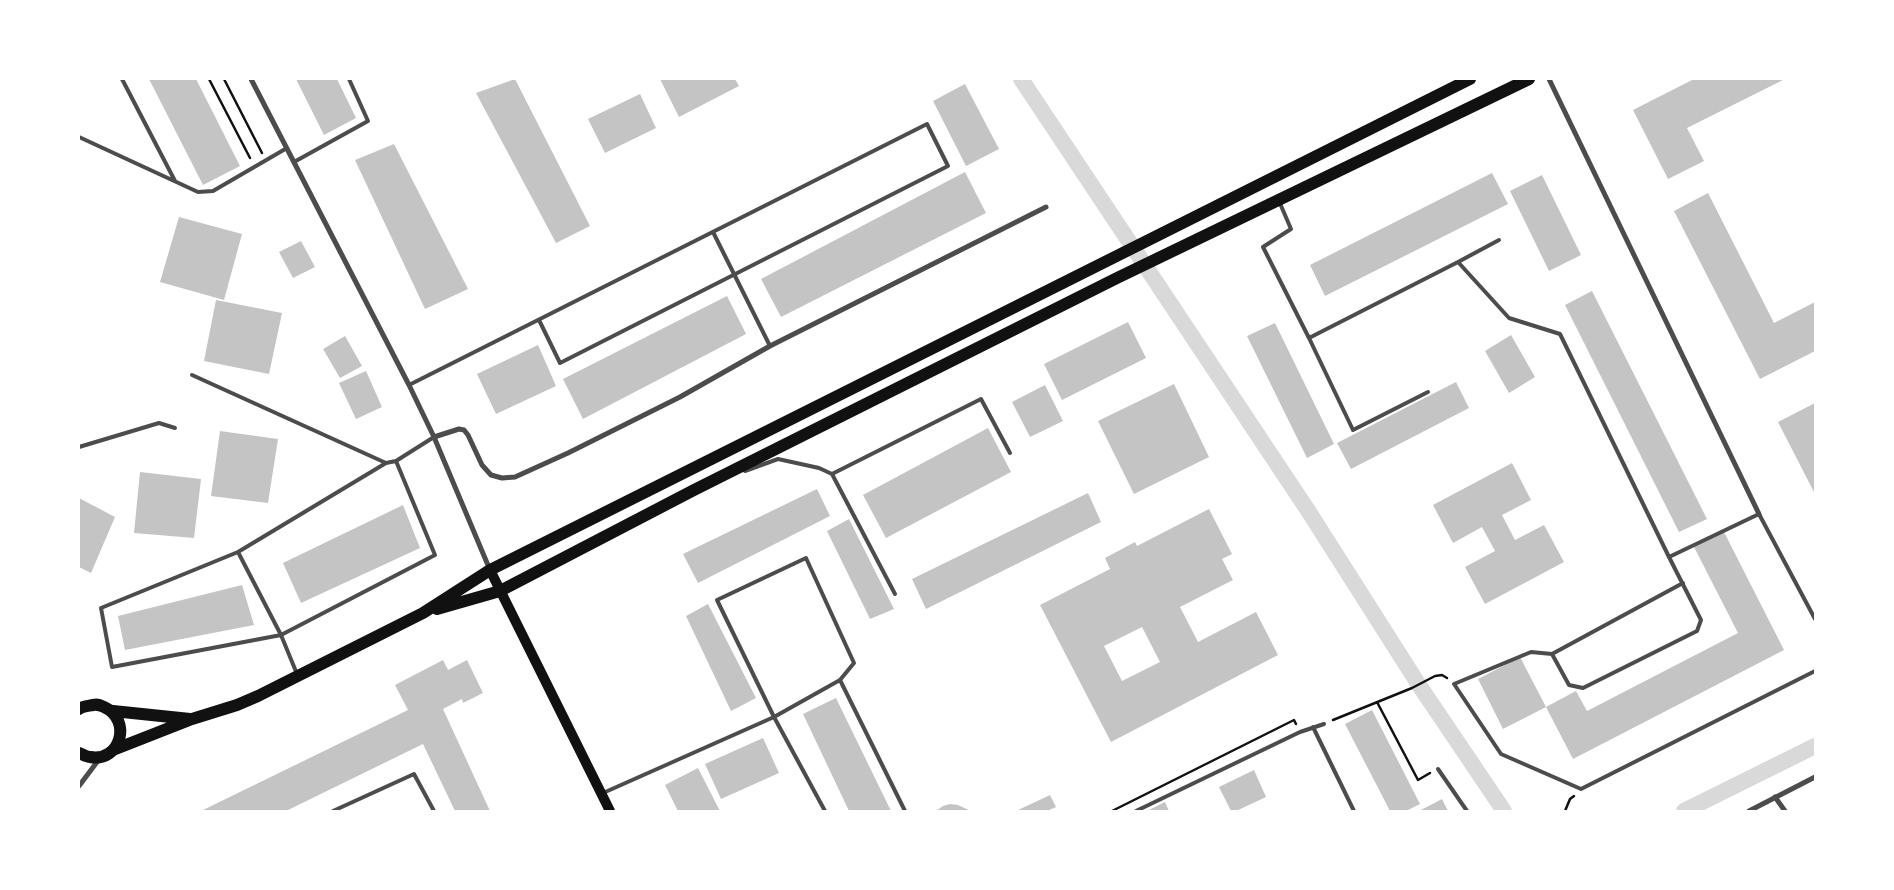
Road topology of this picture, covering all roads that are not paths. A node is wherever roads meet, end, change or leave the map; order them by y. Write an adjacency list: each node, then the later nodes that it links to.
1 (122, 79): 10 (lane)
2 (252, 79): 8 (street)
3 (348, 79): 9 (lane)
4 (1470, 79): 34 (main road)
5 (1530, 79): 11 (main road)
6 (1549, 79): 31 (street)
7 (79, 137): 10 (lane)
8 (287, 148): 9 (street); 10 (lane)
9 (294, 162): 21 (street)
10 (175, 182)
11 (1278, 199): 18 (lane); 30 (main road)
12 (1046, 207): 19 (street)
13 (713, 232): 16 (lane); 16 (lane); 17 (lane)
14 (1499, 240): 15 (lane)
15 (1458, 262): 18 (lane); 33 (lane)
16 (734, 275): 17 (lane); 19 (lane)
17 (539, 320): 21 (lane)
18 (1309, 338): 22 (lane)
19 (770, 346): 24 (street)
20 (192, 375): 28 (lane)
21 (409, 385): 24 (street)
22 (1428, 392)
23 (175, 428): 25 (lane)
24 (434, 437): 27 (lane); 34 (street)
25 (79, 447)
26 (1010, 453): 29 (lane)
27 (396, 461): 28 (lane); 40 (lane)
28 (386, 463): 32 (lane)
29 (832, 474): 30 (lane); 37 (lane)
30 (694, 490): 36 (main road)
31 (1759, 514): 33 (lane); 39 (lane)
32 (238, 552): 40 (lane); 40 (lane)
33 (1669, 557): 35 (lane)
34 (490, 570): 36 (main road); 38 (main road)
35 (1683, 584): 41 (lane); 41 (lane)
36 (500, 591): 38 (main road); 57 (main road)
37 (895, 594)
38 (423, 613): 43 (main road)
39 (1815, 618)
40 (280, 636): 43 (lane)
41 (1552, 654): 42 (lane)
42 (1815, 671)
43 (298, 676): 48 (main road)
44 (840, 680): 47 (lane); 47 (lane); 63 (lane)
45 (80, 707): 46 (main road)
46 (113, 711): 48 (main road); 51 (main road)
47 (774, 717): 57 (lane); 62 (lane)
48 (192, 719): 51 (main road)
49 (1324, 724): 50 (lane)
50 (1313, 728): 64 (lane); 65 (lane)
51 (113, 750): 53 (main road)
52 (79, 753): 53 (main road)
53 (101, 757): 56 (street)
54 (1438, 768): 66 (lane)
55 (1815, 777): 58 (street)
56 (79, 786)
57 (601, 794): 61 (main road)
58 (1775, 797): 67 (street); 68 (street)
59 (333, 811): 60 (lane)
60 (434, 811)
61 (610, 811)
62 (825, 811)
63 (905, 811)
64 (1136, 811)
65 (1354, 811)
66 (1467, 811)
67 (1749, 811)
68 (1785, 811)

